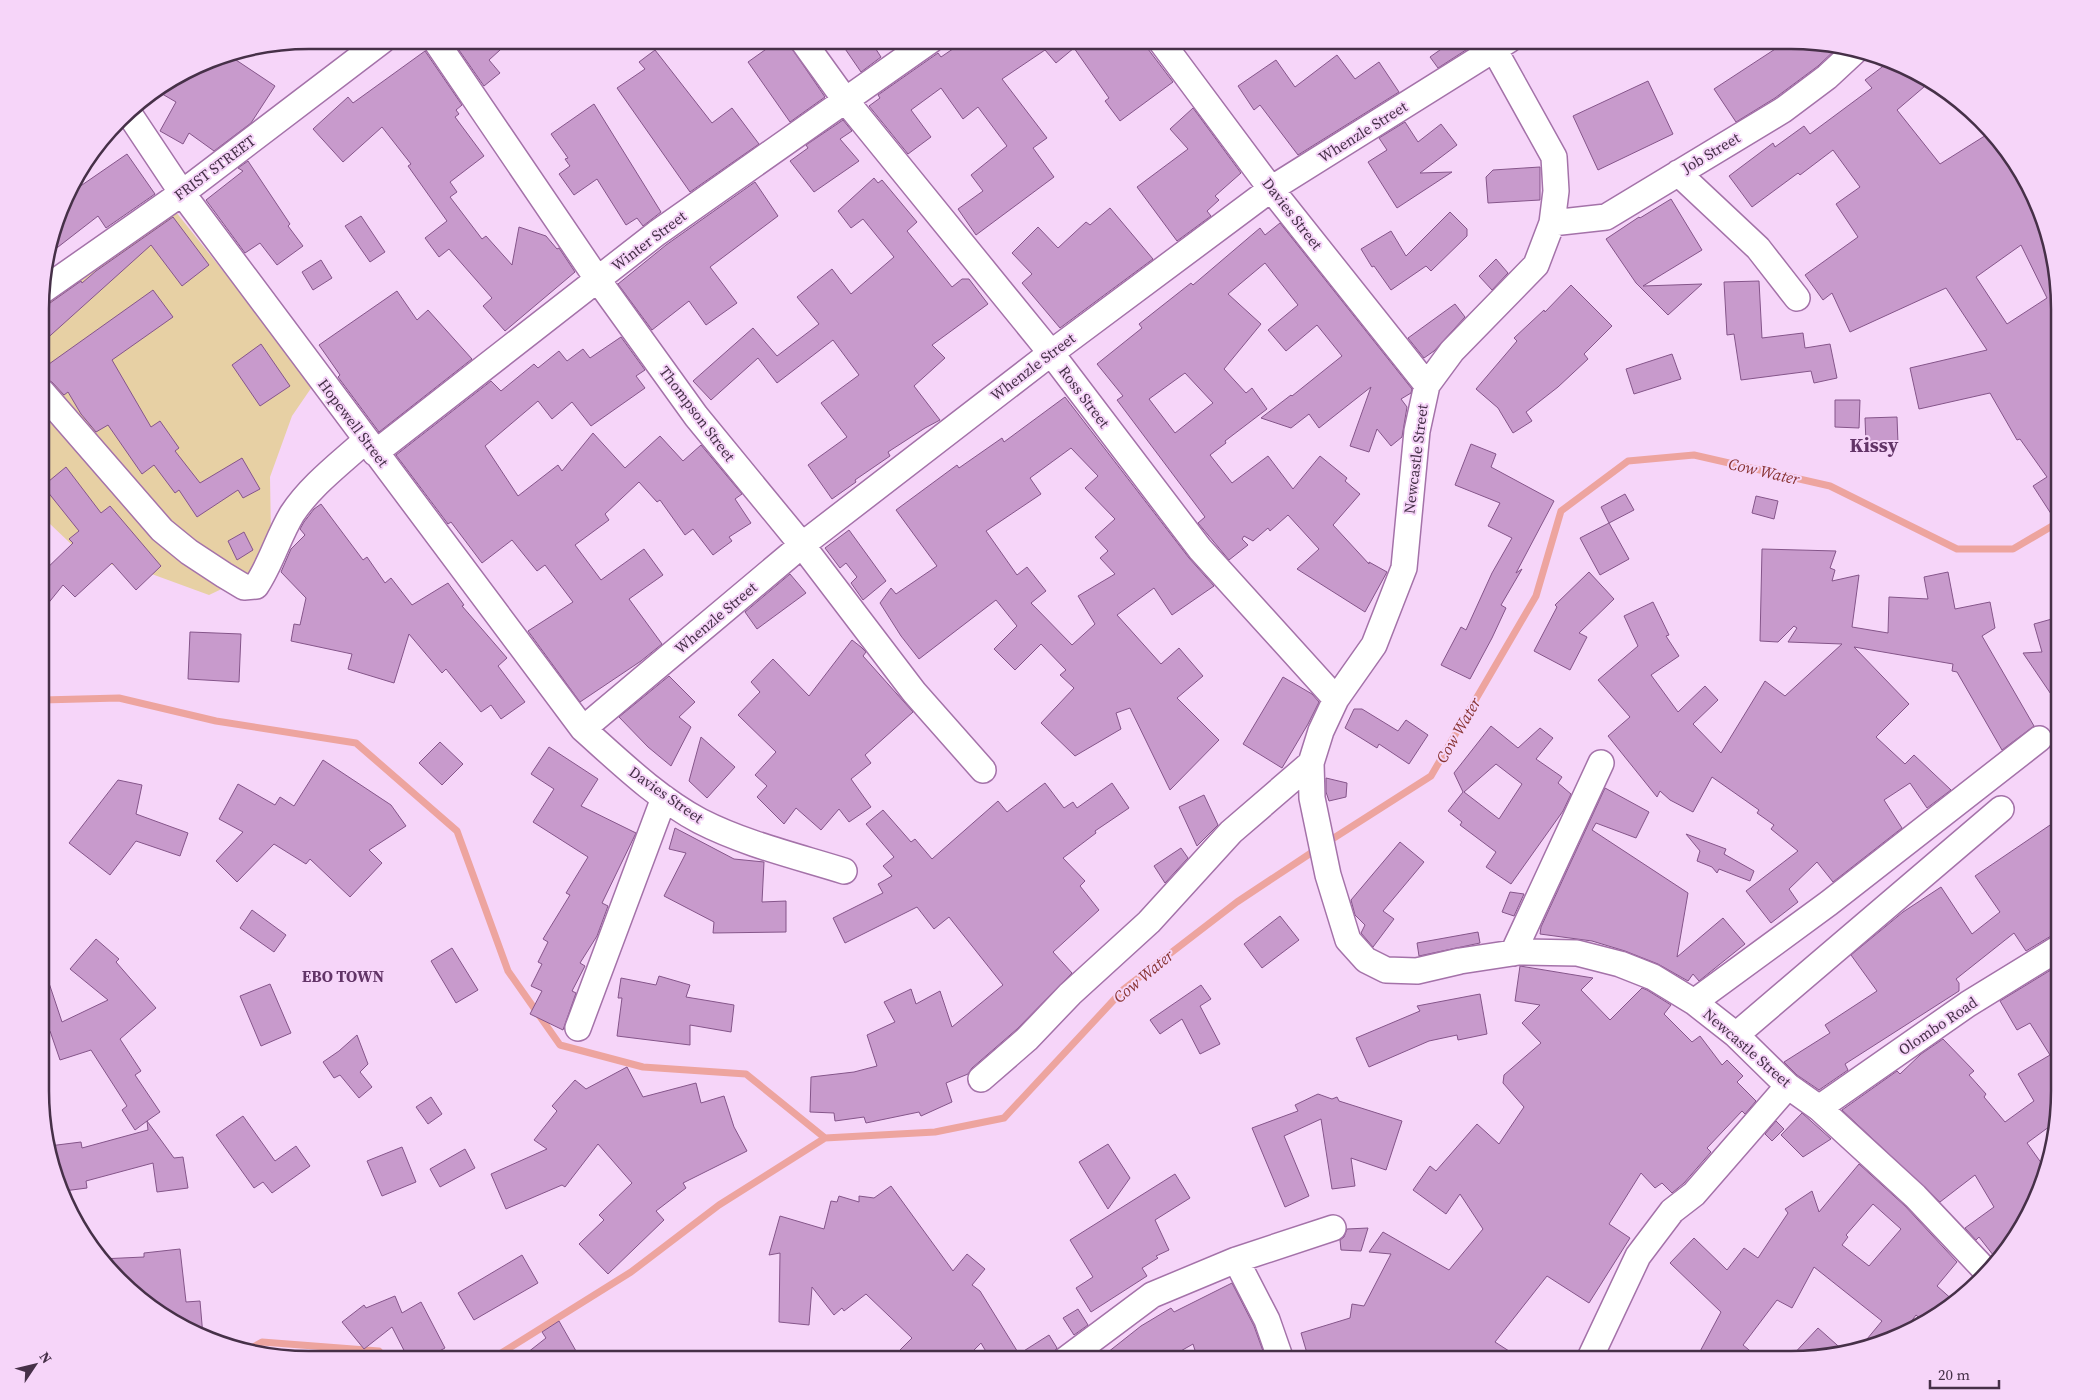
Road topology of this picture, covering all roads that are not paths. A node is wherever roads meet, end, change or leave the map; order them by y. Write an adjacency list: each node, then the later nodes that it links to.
1 (372, 49): 13 (street, FRIST STREET)
2 (441, 49): 15 (street, Thompson Street)
3 (808, 49): 9 (street, Ross Street)
4 (918, 49): 9 (street, Winter Street)
5 (1167, 49): 12 (street, Davies Street)
6 (1489, 49): 12 (street, Whenzle Street)
7 (1501, 49): 14 (street, Newcastle Street)
8 (1849, 56): 11 (street, Job Street)
9 (846, 101): 15 (street, Winter Street); 18 (street, Ross Street)
10 (132, 118): 13 (street, Hopewell Street)
11 (1678, 174): 14 (street, Job Street); 17 (street)
12 (1271, 189): 18 (street, Whenzle Street); 19 (street, Davies Street)
13 (182, 193): 16 (street, FRIST STREET); 21 (street, Hopewell Street)
14 (1552, 223): 19 (street, Newcastle Street)
15 (598, 280): 21 (street, Winter Street); 22 (street, Thompson Street)
16 (50, 286)
17 (1797, 298)
18 (1051, 353): 22 (street, Whenzle Street); 23 (street, Ross Street)
19 (1427, 385): 23 (street, Newcastle Street)
20 (49, 400): 21 (street, Winter Street)
21 (370, 446): 24 (street, Hopewell Street)
22 (802, 545): 24 (street, Whenzle Street); 28 (street, Thompson Street)
23 (1336, 699): 26 (street, Newcastle Street)
24 (583, 730): 29 (street, Davies Street)
25 (2039, 739): 34 (street)
26 (1312, 763): 32 (street, Newcastle Street); 37 (street)
27 (1601, 763): 32 (street)
28 (984, 770)
29 (664, 798): 31 (street, Davies Street); 35 (street)
30 (2001, 809): 36 (street)
31 (844, 871)
32 (1513, 953): 34 (street, Newcastle Street)
33 (2051, 953): 39 (street, Olombo Road)
34 (1694, 1002): 36 (street, Newcastle Street)
35 (578, 1028)
36 (1736, 1035): 38 (street, Newcastle Street)
37 (981, 1079)
38 (1788, 1086): 39 (street, Newcastle Street); 45 (street)
39 (1819, 1108): 42 (street, Newcastle Street)
40 (1333, 1228): 41 (street)
41 (1236, 1260): 43 (street); 44 (street)
42 (1983, 1267)
43 (1082, 1351)
44 (1278, 1351)
45 (1593, 1351)

